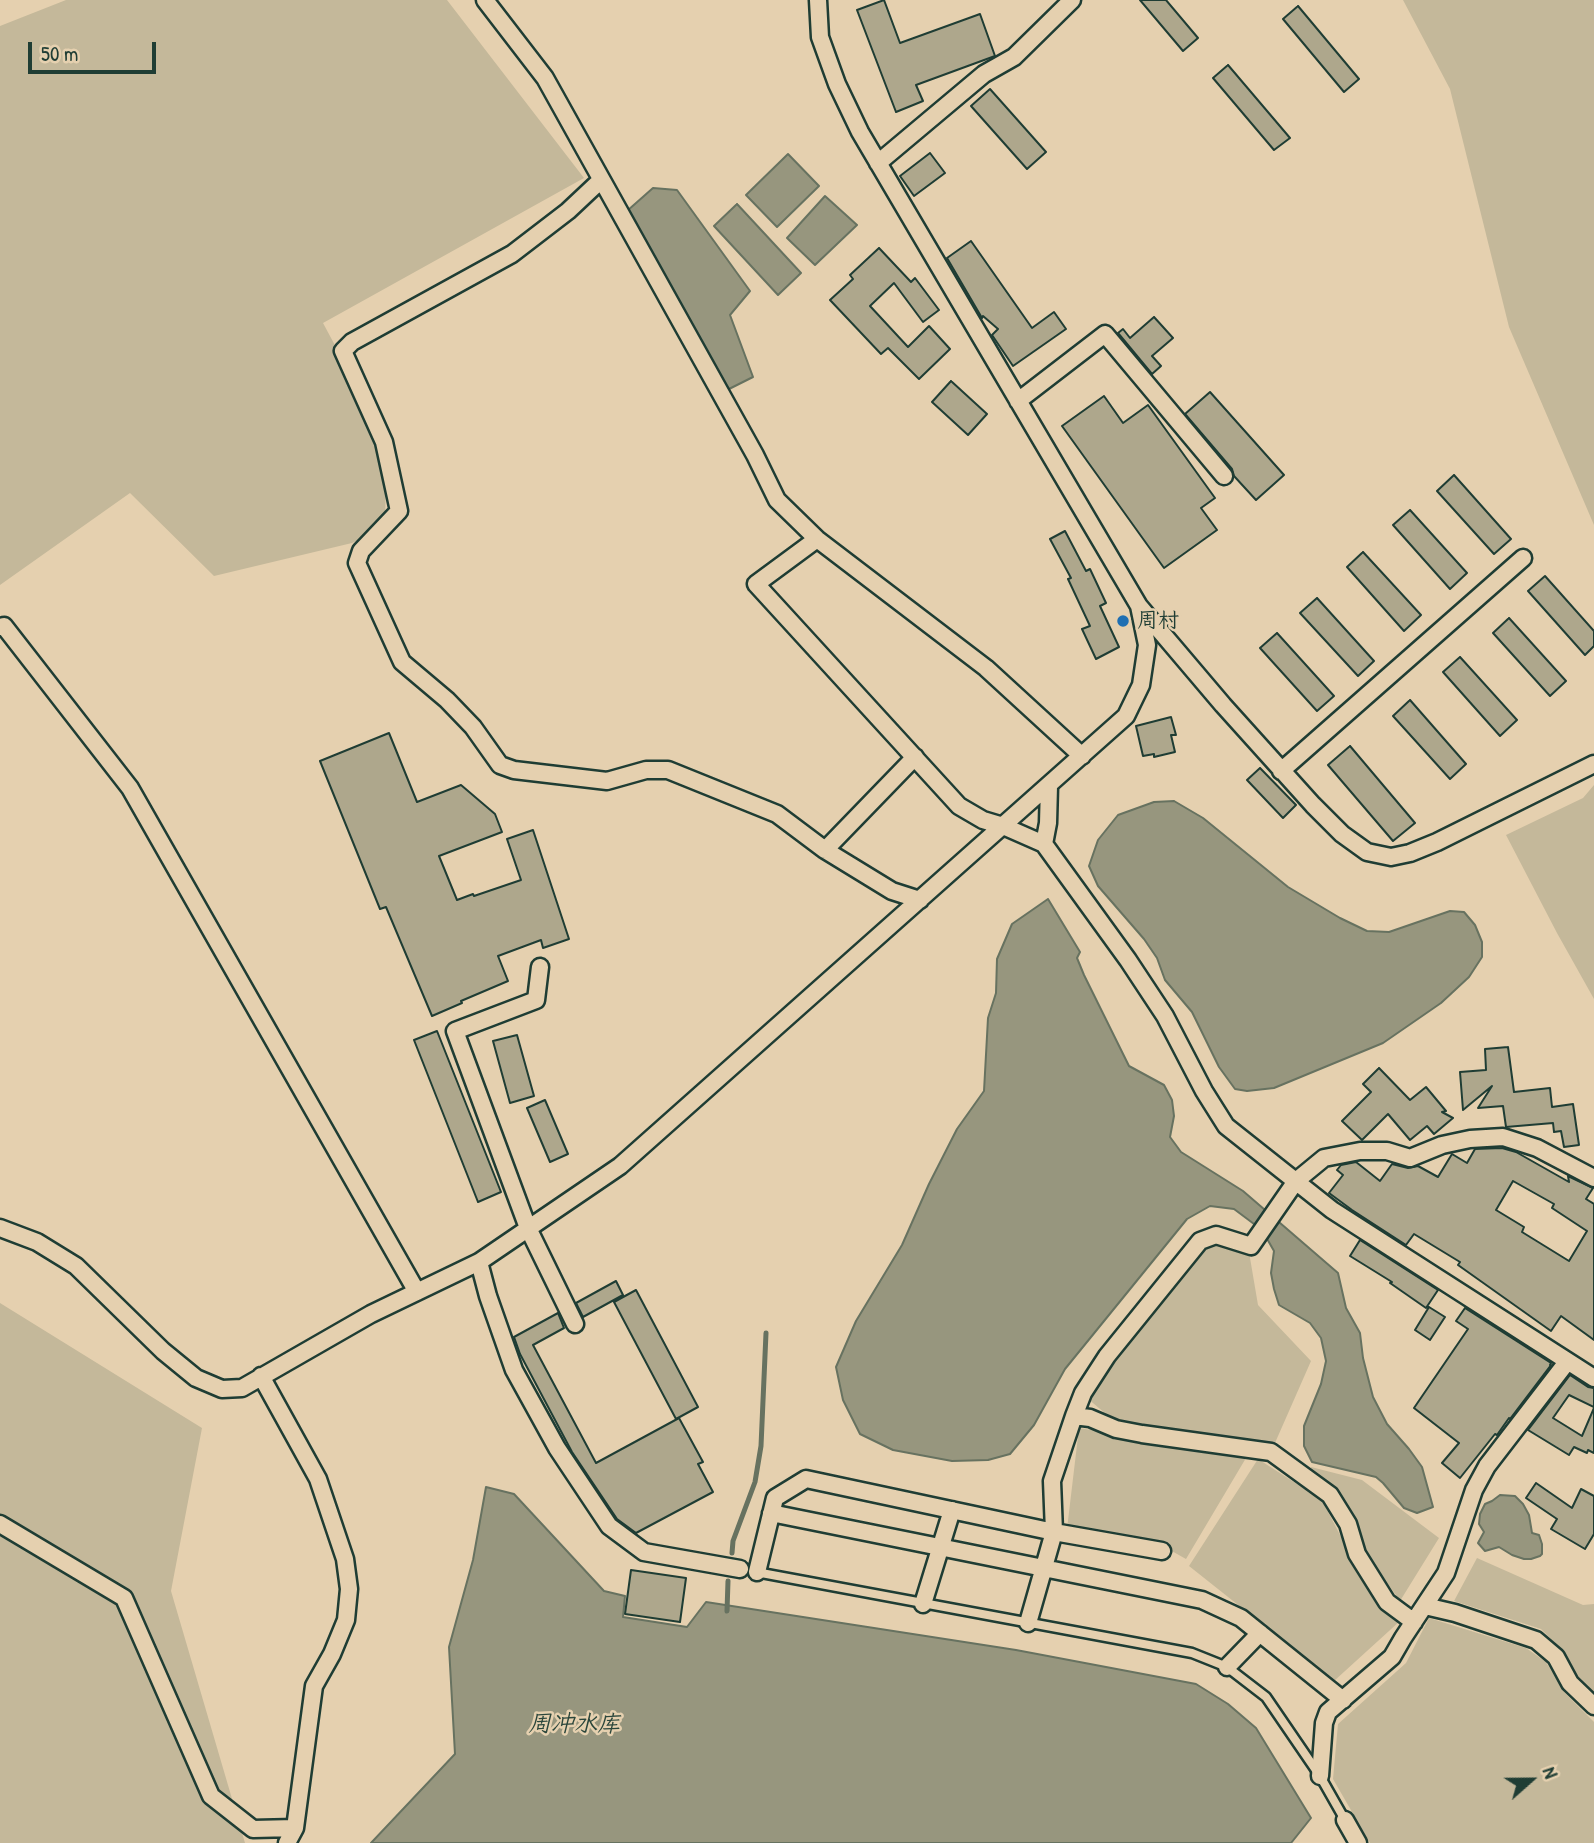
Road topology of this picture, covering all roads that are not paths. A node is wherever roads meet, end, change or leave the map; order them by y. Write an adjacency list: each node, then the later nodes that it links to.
1 (485, 0): 5 (street)
2 (818, 0): 4 (street)
3 (1072, 0): 4 (street)
4 (878, 163): 6 (street)
5 (601, 180): 8 (street); 19 (street)
6 (1018, 401): 7 (street); 10 (street)
7 (1224, 476)
8 (817, 539): 12 (street); 13 (street)
9 (1522, 558): 15 (street)
10 (1139, 606): 13 (street); 15 (street)
11 (0, 627): 27 (street)
12 (915, 757): 17 (street); 19 (street)
13 (1082, 757): 16 (street)
14 (1594, 764): 15 (street)
15 (1281, 771)
16 (1049, 786): 17 (street); 18 (street)
17 (1003, 827): 18 (street); 20 (street)
18 (1044, 844): 23 (street)
19 (825, 850): 20 (street)
20 (920, 900): 25 (street)
21 (540, 967): 25 (street)
22 (1594, 1178): 23 (street)
23 (1296, 1181): 29 (street); 32 (street)
24 (0, 1228): 30 (street)
25 (528, 1228): 26 (street); 28 (street)
26 (479, 1262): 27 (street); 40 (street)
27 (417, 1292): 30 (street)
28 (575, 1324)
29 (1567, 1362): 31 (street); 43 (street)
30 (261, 1376): 52 (street)
31 (1594, 1378)
32 (1074, 1416): 36 (street); 44 (street)
33 (952, 1510): 34 (street); 36 (street); 37 (street)
34 (771, 1513): 37 (street); 41 (street)
35 (0, 1524): 52 (street)
36 (1054, 1532): 38 (street); 39 (street)
37 (940, 1546): 39 (street); 42 (street)
38 (1162, 1551)
39 (1044, 1567): 45 (street); 46 (street)
40 (740, 1569): 41 (lane)
41 (757, 1572): 42 (lane)
42 (923, 1604): 45 (lane)
43 (1425, 1606): 44 (street); 49 (street)
44 (1414, 1622): 48 (street)
45 (1028, 1623): 47 (lane)
46 (1260, 1633): 47 (street); 48 (street)
47 (1227, 1667): 50 (lane)
48 (1343, 1700): 50 (street)
49 (1594, 1706)
50 (1320, 1776): 51 (lane)
51 (1345, 1820): 54 (street)
52 (295, 1828): 53 (street)
53 (287, 1843)
54 (1358, 1843)

